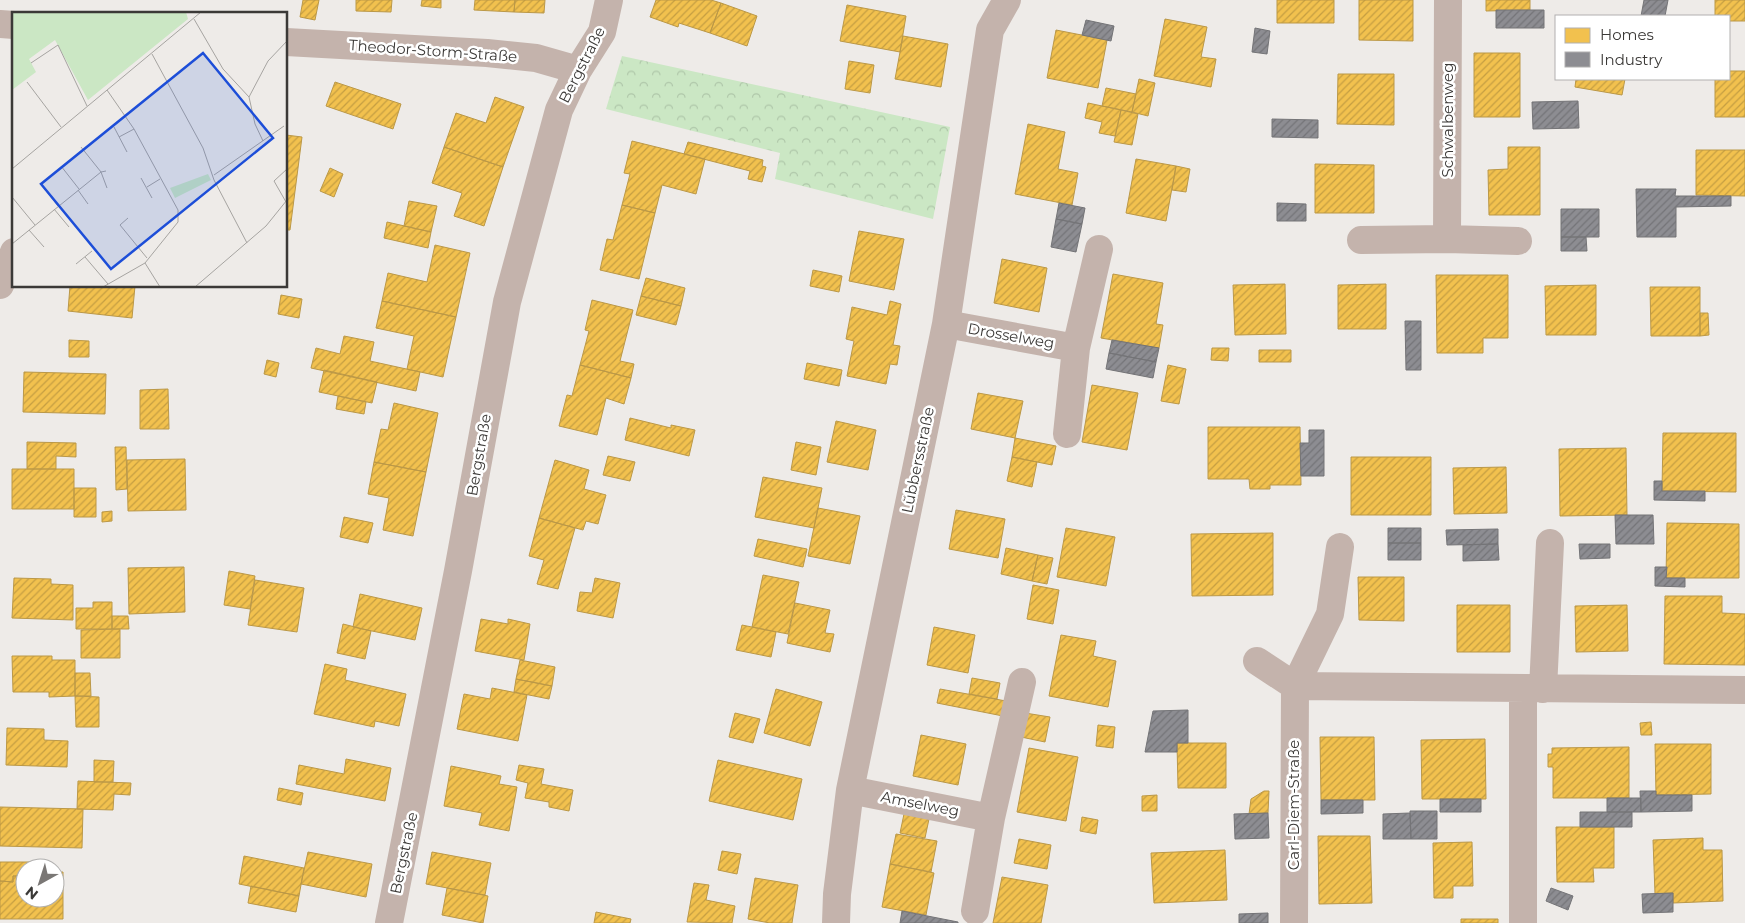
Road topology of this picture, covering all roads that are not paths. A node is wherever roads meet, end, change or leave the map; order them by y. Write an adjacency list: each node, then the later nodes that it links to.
1 (609, 0): 5 (street, Bergstraße)
2 (1007, 0): 12 (street, Lübbersstraße)
3 (1448, 0): 6 (street, Schwalbenweg)
4 (288, 42): 5 (street, Theodor-Storm-Straße)
5 (578, 70): 25 (street, Bergstraße)
6 (1447, 239): 7 (street); 8 (street)
7 (1361, 240)
8 (1518, 241)
9 (1099, 249): 13 (street, Drosselweg)
10 (12, 257): 11 (street)
11 (0, 285)
12 (946, 324): 13 (street, Drosselweg); 22 (street, Lübbersstraße)
13 (1076, 348): 14 (street, Drosselweg)
14 (1067, 434)
15 (1550, 543): 20 (street)
16 (1340, 547): 19 (street, Carl-Diem-Straße)
17 (1257, 661): 19 (street)
18 (1022, 682): 23 (street)
19 (1295, 686): 20 (street); 27 (street, Carl-Diem-Straße)
20 (1533, 689): 21 (street); 28 (street)
21 (1745, 690)
22 (850, 790): 23 (street, Amselweg); 26 (street, Lübbersstraße)
23 (991, 818): 24 (street)
24 (975, 911)
25 (389, 923)
26 (836, 923)
27 (1294, 923)
28 (1524, 923)

